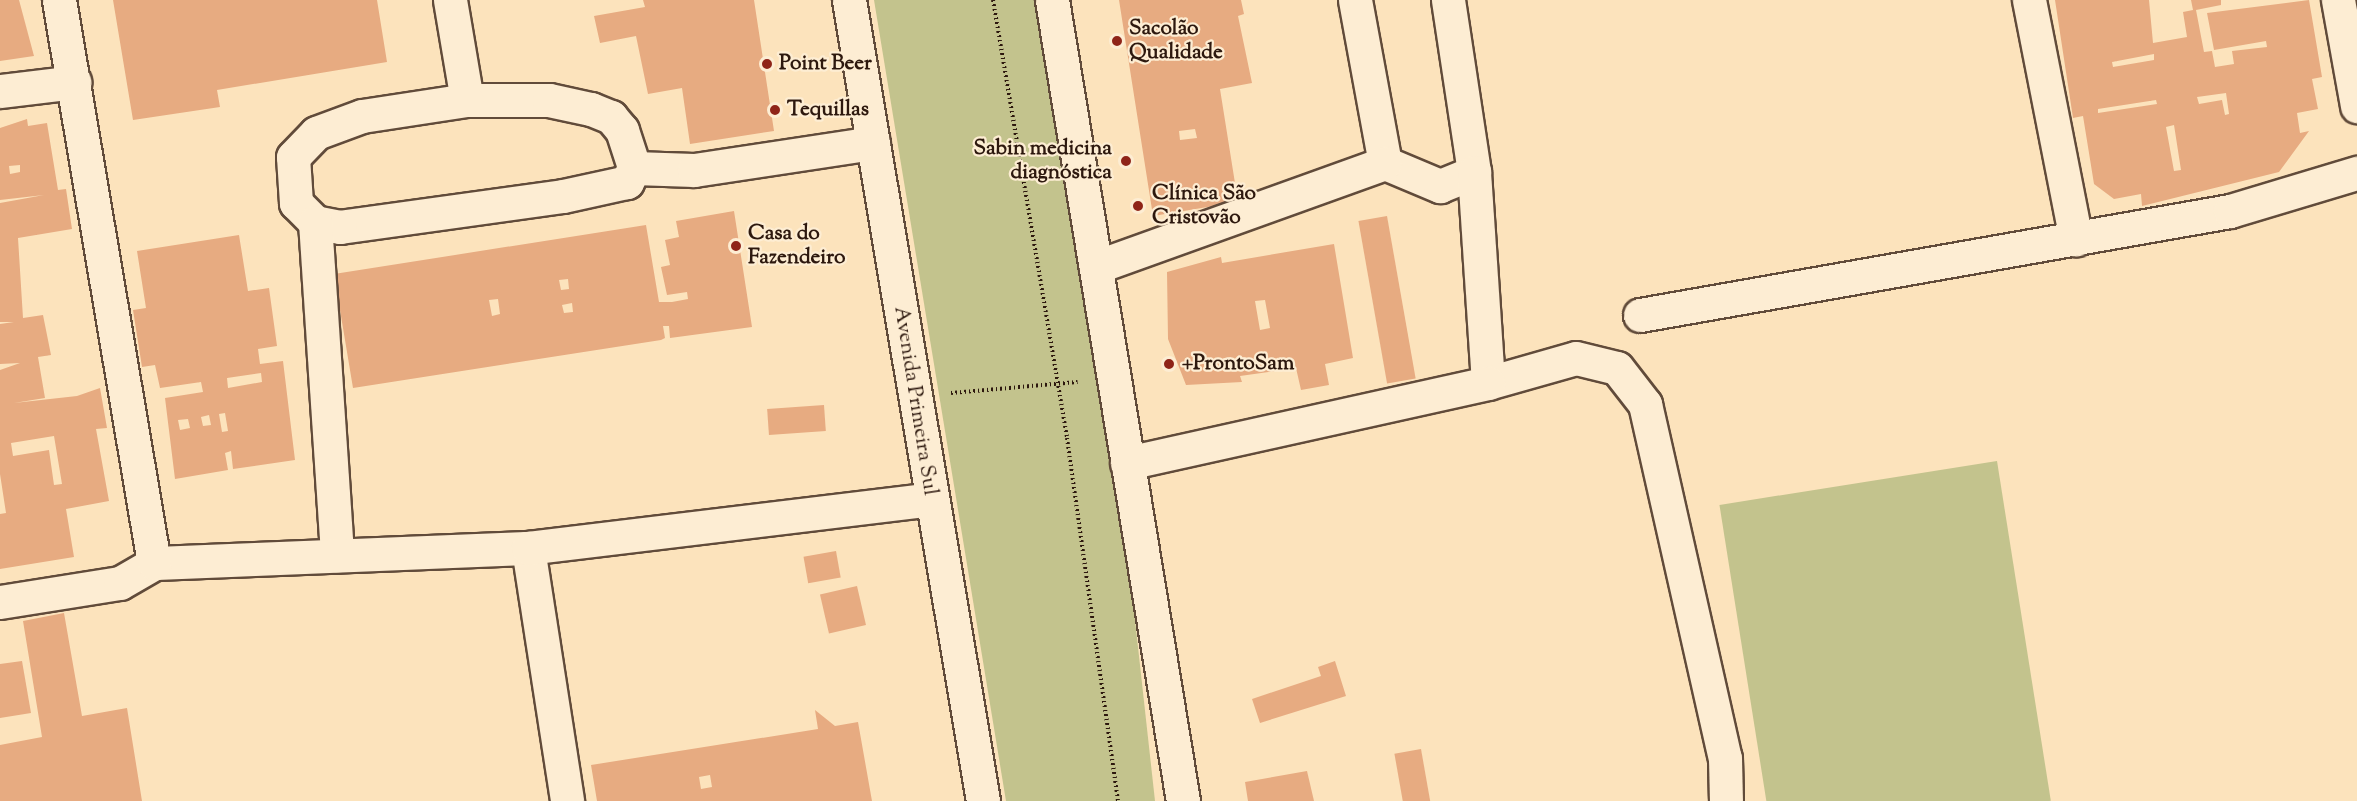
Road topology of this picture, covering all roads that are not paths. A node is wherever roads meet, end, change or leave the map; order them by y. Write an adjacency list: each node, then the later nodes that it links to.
1 (59, 0): 9 (street)
2 (450, 0): 11 (street)
3 (849, 0): 13 (street, Avenida Primeira Sul)
4 (1052, 0): 20 (street)
5 (1355, 0): 14 (street)
6 (1448, 0): 16 (street)
7 (2028, 0): 19 (street)
8 (2338, 0): 12 (street)
9 (74, 82): 10 (street); 27 (street)
10 (0, 91)
11 (467, 100): 15 (street); 18 (street)
12 (2357, 106)
13 (873, 143): 15 (street); 24 (street, Avenida Primeira Sul)
14 (1384, 164): 16 (street); 20 (street)
15 (634, 168): 18 (street)
16 (1474, 172): 22 (street)
17 (2357, 173): 19 (street)
18 (315, 222): 26 (street)
19 (2076, 239): 21 (street)
20 (1096, 267): 23 (street)
21 (1640, 315)
22 (1488, 383): 23 (street); 32 (street)
23 (1127, 463): 31 (street)
24 (932, 499): 25 (street); 30 (street, Avenida Primeira Sul)
25 (528, 548): 26 (street); 29 (street)
26 (338, 555): 27 (street)
27 (154, 563): 28 (street)
28 (0, 602)
29 (567, 801)
30 (983, 801)
31 (1183, 801)
32 (1726, 801)

